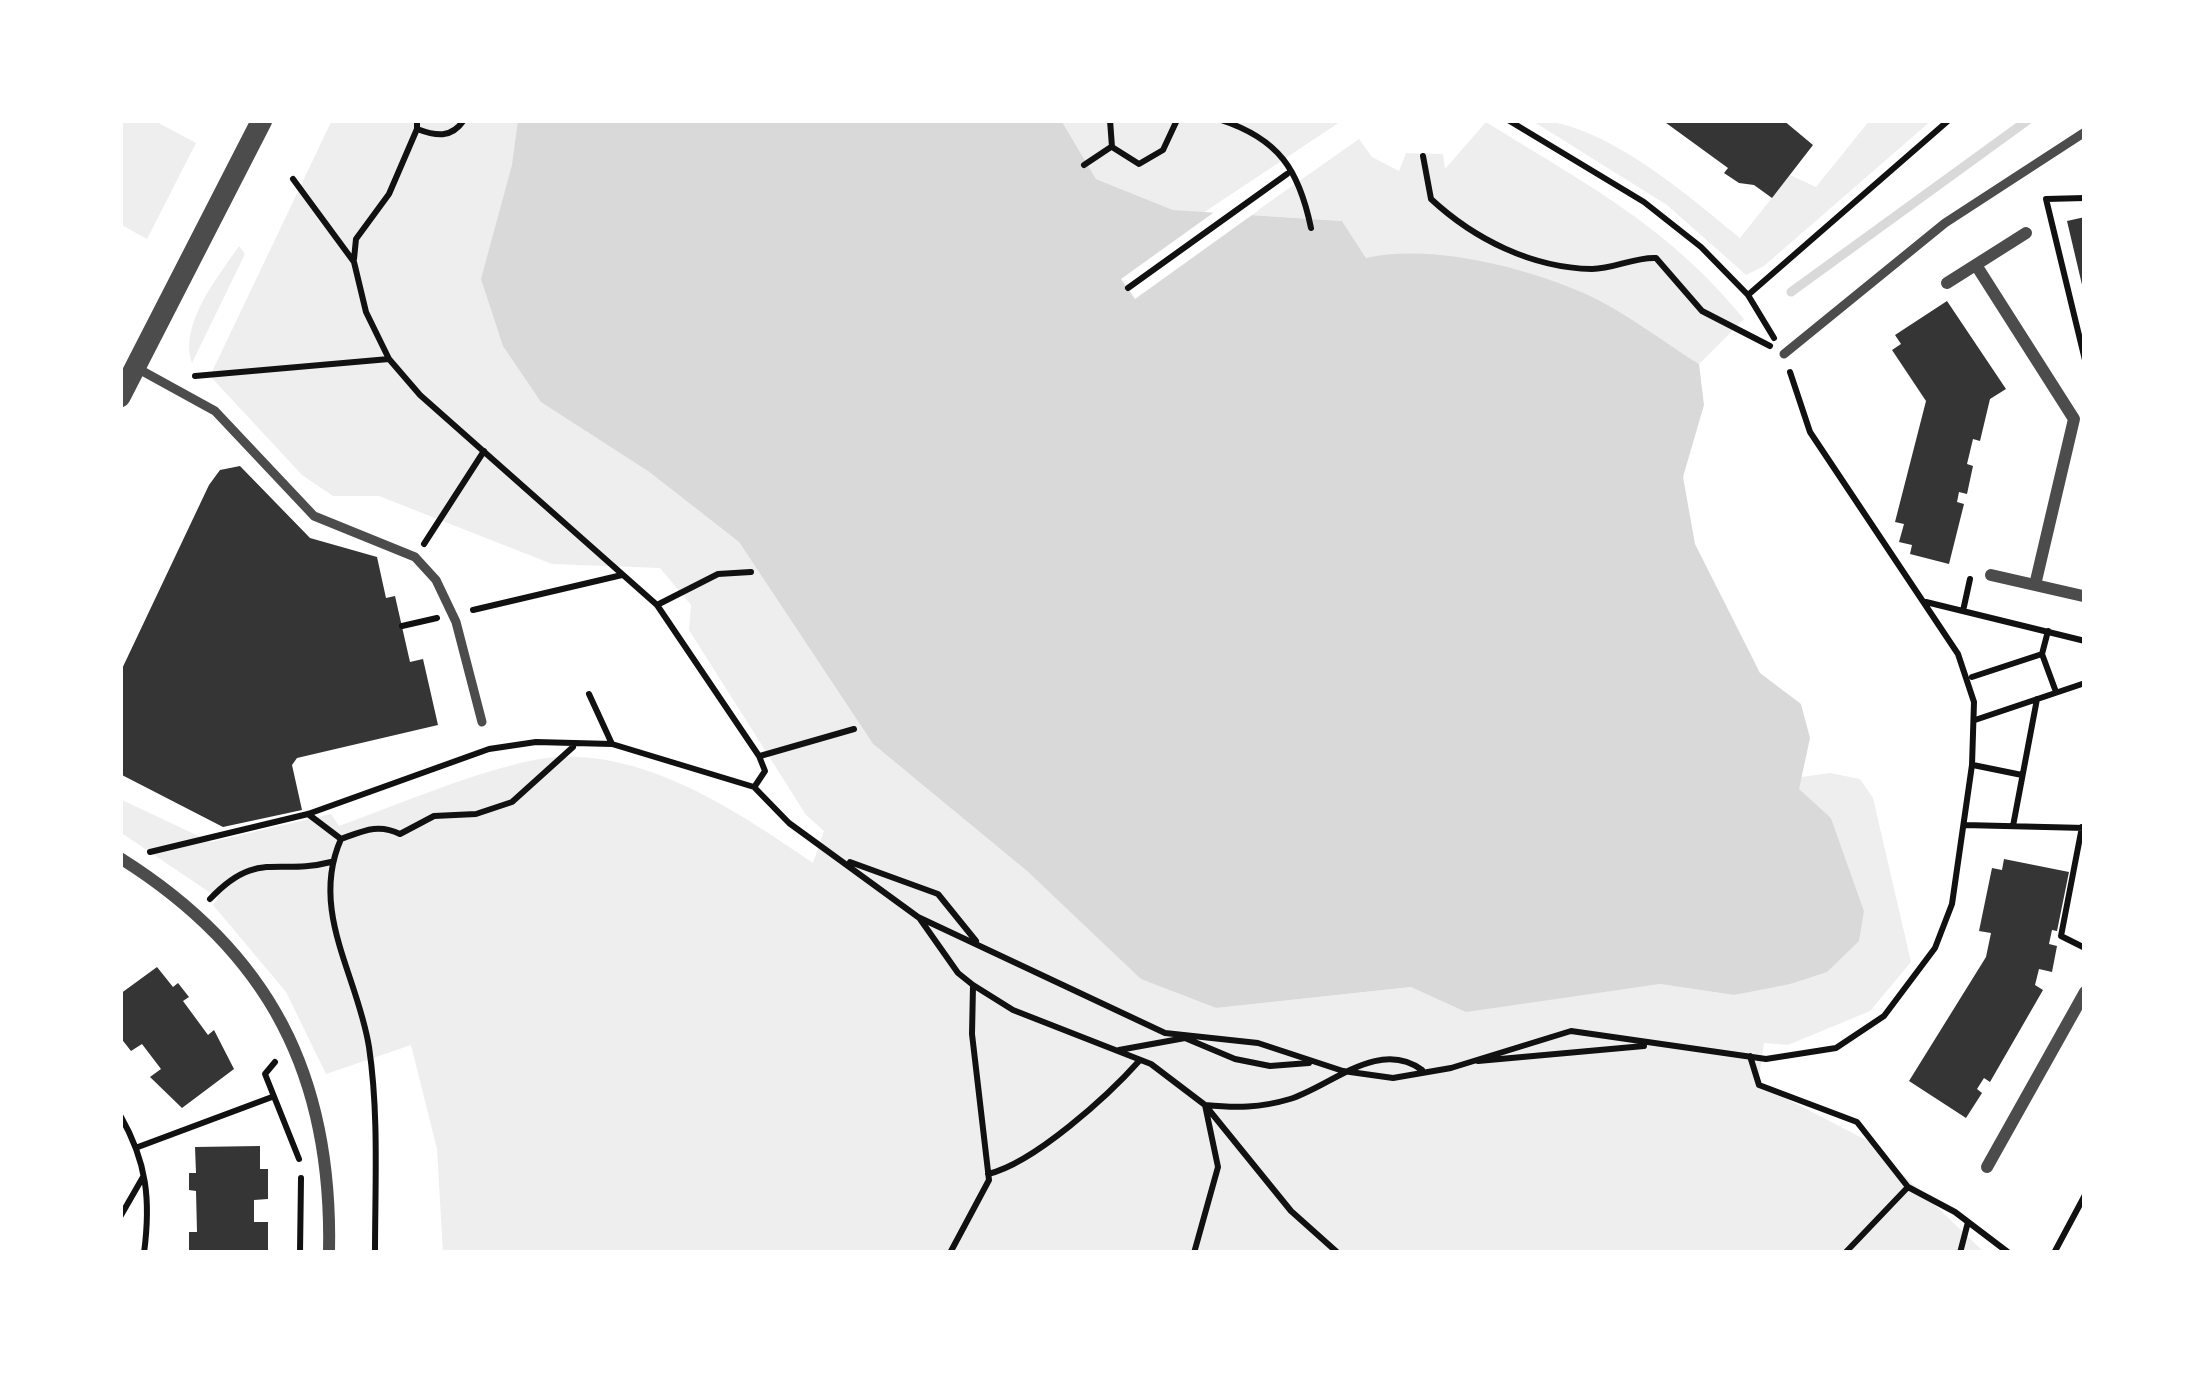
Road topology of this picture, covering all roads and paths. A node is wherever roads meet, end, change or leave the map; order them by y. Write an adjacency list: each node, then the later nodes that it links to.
1 (262, 120): 26 (street)
2 (464, 120): 8 (path)
3 (1110, 120): 10 (path)
4 (1177, 120): 10 (path)
5 (1221, 120): 16 (path)
6 (1508, 120): 22 (path)
7 (1949, 120): 22 (path)
8 (417, 125): 18 (path)
9 (2085, 132): 23 (lane)
10 (1112, 147): 12 (path)
11 (1423, 156): 23 (path)
12 (1084, 165)
13 (1287, 174): 21 (path)
14 (292, 178): 18 (path)
15 (2085, 198): 25 (path)
16 (1311, 228)
17 (2026, 233): 19 (street)
18 (354, 262): 24 (path)
19 (1976, 265): 20 (street); 29 (street)
20 (1947, 283)
21 (1128, 288)
22 (1748, 295): 23 (path)
23 (1784, 354): 37 (path)
24 (389, 359): 27 (path); 30 (path)
25 (2085, 360)
26 (128, 364): 28 (street); 31 (lane)
27 (195, 376)
28 (120, 398)
29 (2080, 418): 35 (street)
30 (484, 451): 31 (path); 34 (path)
31 (415, 557): 39 (lane)
32 (751, 572): 38 (path)
33 (1990, 574): 35 (street)
34 (622, 575): 38 (path); 39 (path)
35 (2035, 585): 36 (street)
36 (2083, 596)
37 (1926, 602): 41 (path); 44 (path)
38 (657, 605): 54 (path)
39 (453, 614): 40 (path); 50 (lane)
40 (402, 626)
41 (2048, 631): 42 (path); 43 (path)
42 (2085, 641)
43 (2042, 654): 44 (path); 46 (path)
44 (1970, 678): 49 (path)
45 (2085, 683): 46 (path)
46 (2056, 692): 48 (path)
47 (589, 694): 52 (path)
48 (2037, 699): 49 (path); 56 (path)
49 (1974, 721): 55 (path)
50 (482, 722)
51 (854, 729): 54 (path)
52 (611, 744): 53 (path); 57 (path)
53 (575, 746): 58 (path); 64 (path)
54 (759, 756): 57 (path)
55 (1972, 765): 56 (path); 59 (path)
56 (2022, 775): 60 (path)
57 (754, 788): 67 (path)
58 (308, 814): 63 (path); 64 (path)
59 (1964, 825): 60 (path); 79 (path)
60 (2013, 826): 61 (path)
61 (2084, 827): 72 (path)
62 (198, 829): 63 (path)
63 (212, 836): 65 (path)
64 (341, 839): 68 (path)
65 (146, 854)
66 (120, 858): 99 (street)
67 (843, 861): 70 (path); 71 (path)
68 (331, 862): 69 (path); 100 (path)
69 (211, 900)
70 (918, 917): 71 (path); 73 (path)
71 (978, 944): 75 (path)
72 (2085, 948)
73 (973, 985): 78 (path); 91 (path)
74 (2085, 992): 89 (street)
75 (1185, 1038): 78 (path); 82 (path); 82 (path)
76 (1647, 1046): 79 (path); 81 (path); 81 (path)
77 (278, 1048): 85 (path)
78 (1119, 1050): 80 (path)
79 (1750, 1056): 92 (path)
80 (1140, 1060): 86 (path); 91 (path)
81 (1473, 1061): 83 (path)
82 (1312, 1062): 84 (path)
83 (1422, 1070): 84 (path); 84 (path)
84 (1343, 1071): 86 (path)
85 (272, 1097): 88 (path); 98 (path)
86 (1205, 1105): 102 (path); 103 (path)
87 (120, 1115): 88 (path)
88 (138, 1147): 90 (path)
89 (1987, 1167)
90 (145, 1173): 94 (path); 97 (path)
91 (988, 1174): 101 (path)
92 (1908, 1187): 95 (path); 104 (path)
93 (2085, 1195): 96 (path)
94 (120, 1217)
95 (1968, 1221): 105 (path); 106 (path)
96 (2051, 1252)
97 (144, 1253)
98 (300, 1253)
99 (329, 1253)
100 (374, 1253)
101 (950, 1253)
102 (1194, 1253)
103 (1338, 1253)
104 (1845, 1253)
105 (1960, 1253)
106 (2009, 1253)

